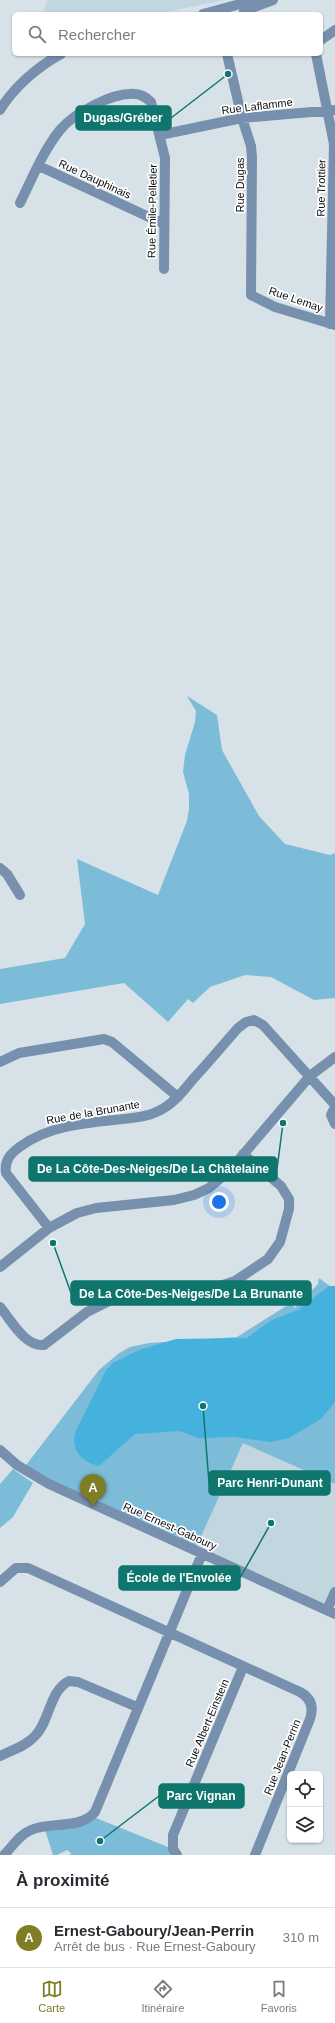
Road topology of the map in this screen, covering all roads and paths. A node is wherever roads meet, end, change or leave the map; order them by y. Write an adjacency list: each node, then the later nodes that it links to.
1 (255, 0): 3 (street)
2 (272, 0): 4 (street)
3 (217, 12)
4 (238, 12)
5 (335, 30): 6 (street)
6 (323, 39)
7 (58, 56): 10 (street)
8 (227, 56): 12 (street, Rue Dugas)
9 (317, 56): 11 (street, Rue Trottier)
10 (0, 110)
11 (331, 110): 12 (street, Rue Laflamme); 19 (street, Rue Trottier)
12 (242, 118): 13 (street, Rue Laflamme); 18 (street, Rue Dugas)
13 (160, 135): 14 (street, Rue Émile-Pelletier); 16 (street, Rue Émile-Pelletier)
14 (39, 166): 15 (street, Rue Émile-Pelletier); 16 (street, Rue Dauphinais)
15 (20, 203)
16 (164, 224): 17 (street, Rue Émile-Pelletier)
17 (164, 269)
18 (251, 295): 19 (street, Rue Lemay)
19 (332, 324)
20 (0, 868): 21 (street)
21 (20, 895)
22 (335, 1057): 24 (street)
23 (0, 1062): 25 (street)
24 (310, 1076): 25 (street, Rue de la Brunante); 26 (street, Rue de la Brunante); 28 (street)
25 (178, 1097): 29 (street, Rue de la Brunante)
26 (335, 1106): 27 (street)
27 (335, 1124)
28 (243, 1154): 29 (street); 31 (street)
29 (49, 1228): 30 (street)
30 (0, 1267)
31 (0, 1307)
32 (0, 1450): 33 (street, Rue Ernest-Gaboury)
33 (202, 1554): 36 (street, Rue Ernest-Gaboury); 37 (street)
34 (0, 1582): 37 (street, Rue Jean-Perrin)
35 (335, 1592): 36 (street)
36 (331, 1612)
37 (170, 1632): 38 (street, Rue Jean-Perrin); 39 (street)
38 (244, 1667): 42 (street, Rue Albert-Einstein); 43 (street, Rue Jean-Perrin)
39 (137, 1707): 40 (street); 41 (street)
40 (0, 1756)
41 (4, 1855)
42 (177, 1855)
43 (254, 1855)

